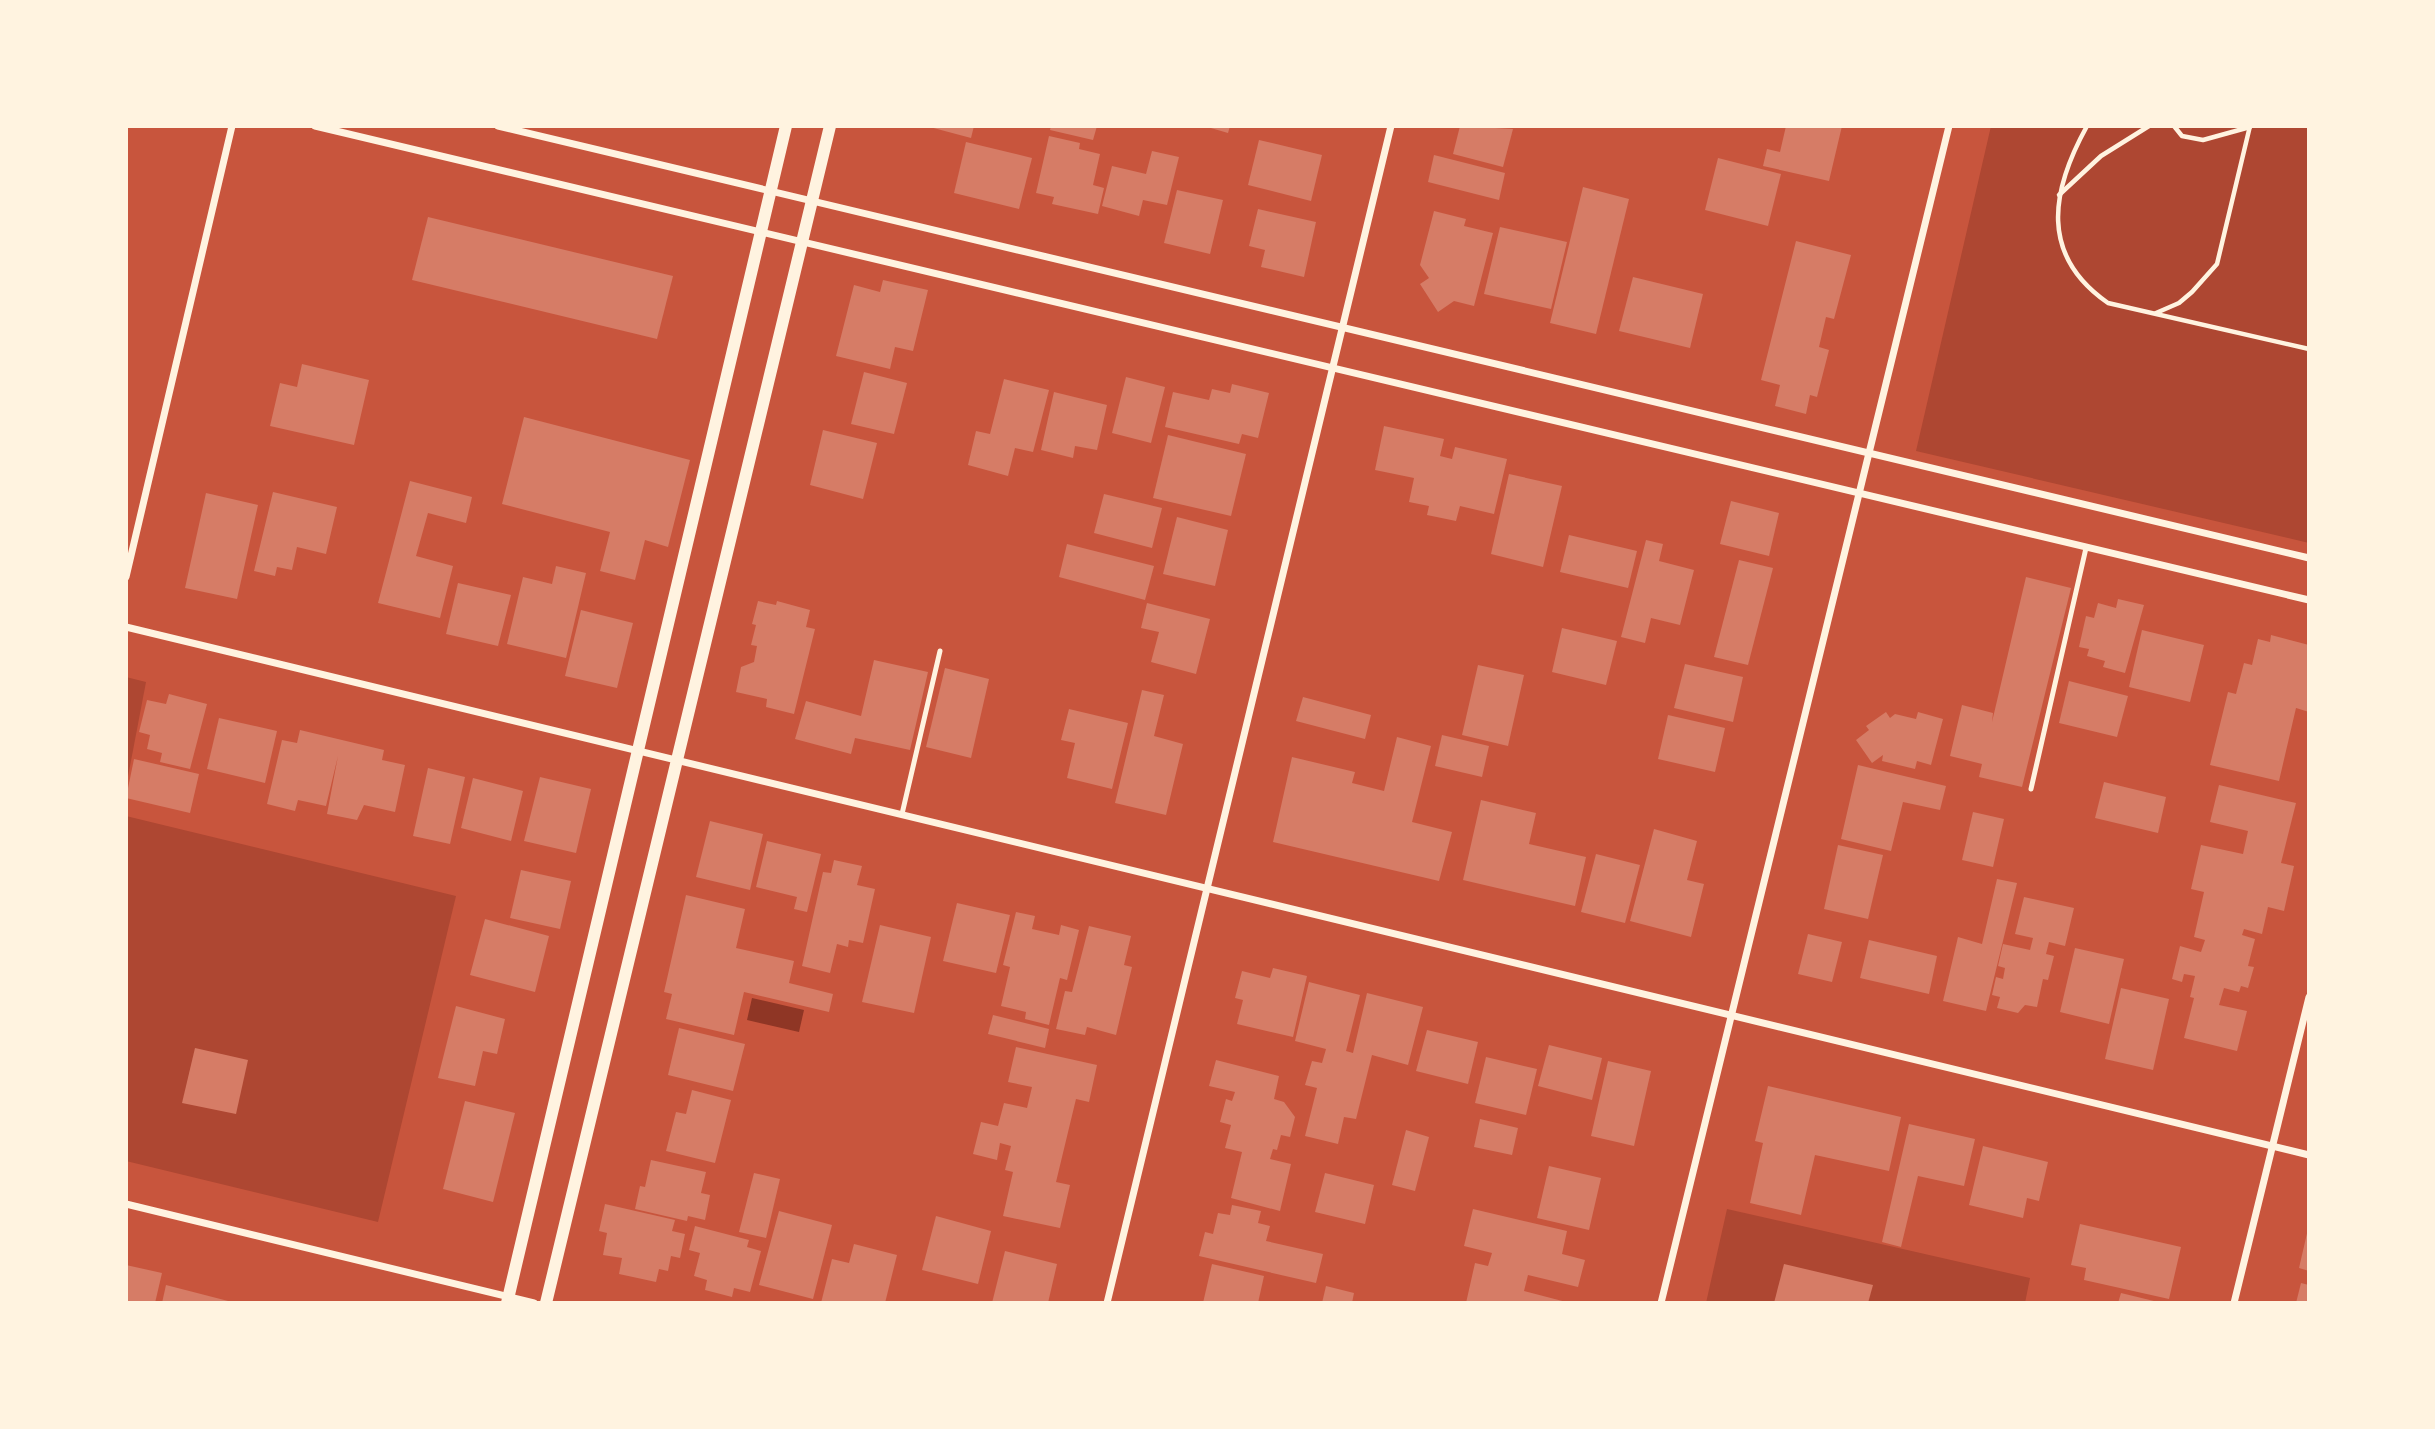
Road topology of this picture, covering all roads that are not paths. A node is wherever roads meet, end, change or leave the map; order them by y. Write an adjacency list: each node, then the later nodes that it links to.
1 (232, 126): 18 (street)
2 (315, 126): 10 (street)
3 (498, 126): 8 (street)
4 (786, 126): 8 (street)
5 (830, 126): 9 (street)
6 (1391, 126): 12 (street)
7 (1949, 126): 14 (street)
8 (771, 191): 9 (street); 10 (street)
9 (812, 201): 11 (street); 12 (street)
10 (761, 232): 11 (street); 22 (street)
11 (802, 242): 13 (street); 23 (street)
12 (1343, 327): 13 (street); 14 (street)
13 (1333, 369): 15 (street); 26 (street)
14 (1867, 452): 15 (street); 17 (street)
15 (1857, 494): 16 (street); 28 (street)
16 (2086, 548): 19 (street); 24 (lane)
17 (2309, 558)
18 (126, 578)
19 (2309, 600)
20 (126, 627): 22 (street)
21 (940, 651): 25 (lane)
22 (638, 751): 23 (street); 32 (street)
23 (677, 760): 25 (street); 34 (street)
24 (2031, 789)
25 (902, 814): 26 (street)
26 (1207, 888): 28 (street); 35 (street)
27 (2309, 997): 29 (street)
28 (1731, 1015): 29 (street); 36 (street)
29 (2272, 1146): 30 (street); 37 (street)
30 (2309, 1155)
31 (126, 1204): 32 (street)
32 (508, 1300): 33 (street)
33 (534, 1303)
34 (546, 1303)
35 (1107, 1303)
36 (1661, 1303)
37 (2234, 1303)

